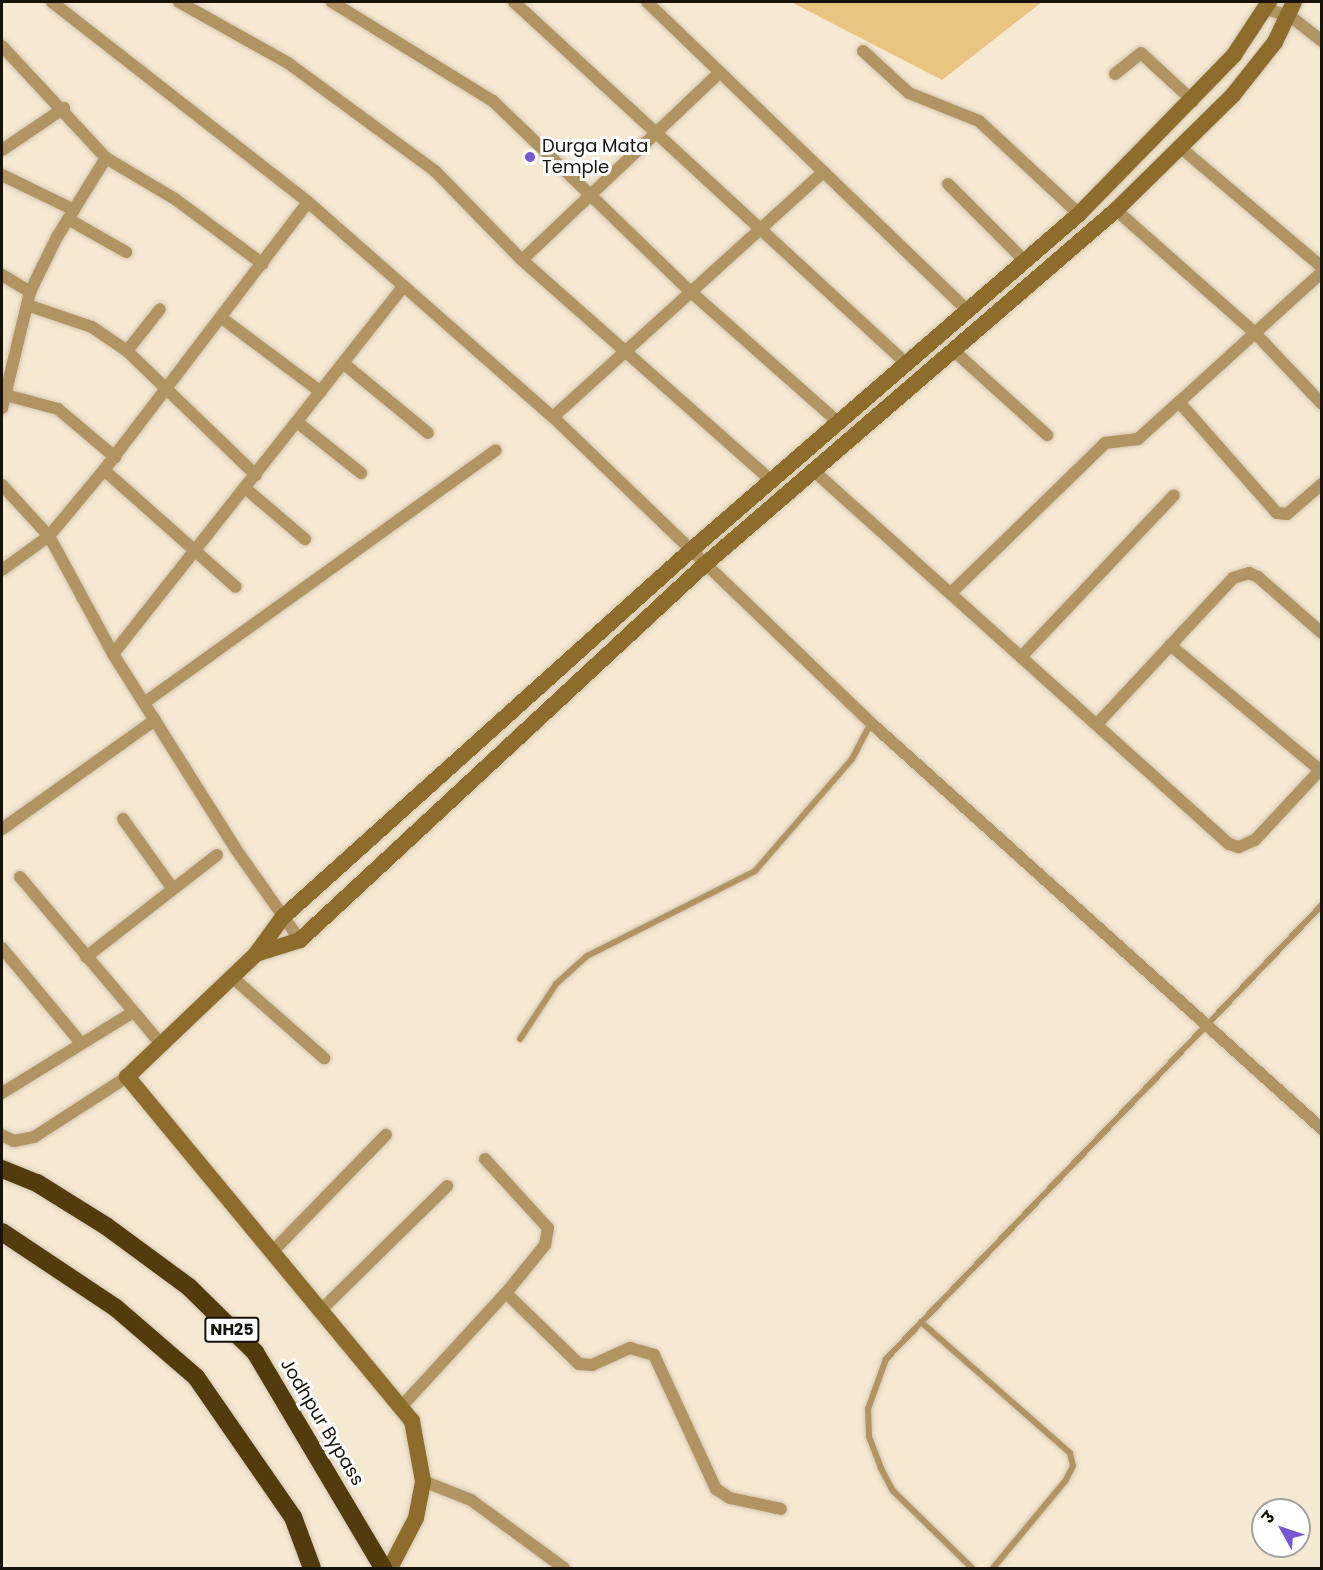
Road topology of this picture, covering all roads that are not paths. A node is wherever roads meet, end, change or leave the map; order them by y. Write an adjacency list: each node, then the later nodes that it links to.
1 (52, 2): 23 (street)
2 (179, 2): 29 (street)
3 (332, 2): 22 (street)
4 (514, 2): 15 (street)
5 (647, 2): 11 (street)
6 (1268, 5): 7 (street); 13 (main road)
7 (1292, 9): 8 (street); 16 (main road)
8 (1322, 41)
9 (2, 46): 14 (street)
10 (863, 51): 26 (street)
11 (720, 72): 15 (street); 19 (street)
12 (1114, 74): 13 (street)
13 (1193, 101): 26 (main road)
14 (64, 108): 17 (street); 18 (street)
15 (655, 133): 22 (street); 27 (street)
16 (1180, 148): 24 (main road); 32 (street)
17 (2, 150)
18 (106, 158): 25 (street); 31 (street)
19 (823, 172): 27 (street); 38 (street)
20 (2, 175): 25 (street)
21 (948, 184): 30 (street)
22 (590, 194): 29 (street); 35 (street)
23 (308, 202): 31 (street); 34 (street)
24 (1116, 210): 40 (street); 43 (main road)
25 (71, 214): 28 (street); 36 (street)
26 (1079, 214): 30 (main road)
27 (760, 230): 35 (street); 45 (street)
28 (126, 252)
29 (522, 260): 42 (street)
30 (1024, 260): 38 (main road)
31 (263, 264): 39 (street)
32 (1322, 269): 40 (street)
33 (2, 275): 36 (street)
34 (404, 286): 44 (street); 52 (street)
35 (691, 292): 42 (street); 54 (street)
36 (29, 298): 41 (street); 48 (street)
37 (160, 309): 41 (street)
38 (968, 310): 45 (main road)
39 (223, 318): 46 (street); 47 (street)
40 (1253, 331): 49 (street); 50 (street)
41 (127, 351): 46 (street)
42 (626, 351): 52 (street); 63 (street)
43 (953, 351): 56 (street); 60 (main road)
44 (343, 363): 47 (street); 55 (street)
45 (907, 364): 54 (main road)
46 (168, 388): 58 (street); 62 (street)
47 (321, 392): 53 (street)
48 (3, 395): 51 (street); 58 (street)
49 (1179, 402): 64 (street); 75 (street)
50 (1322, 404)
51 (2, 408)
52 (553, 417): 70 (street)
53 (297, 422): 61 (street); 62 (street)
54 (838, 422): 63 (main road)
55 (428, 433)
56 (1047, 435)
57 (496, 450): 80 (street)
58 (115, 457): 59 (street)
59 (104, 470): 68 (street); 71 (street)
60 (814, 471): 72 (main road); 75 (street)
61 (361, 473)
62 (256, 475): 66 (street)
63 (772, 481): 70 (main road)
64 (1322, 484)
65 (2, 485): 68 (street)
66 (245, 488): 69 (street); 71 (street)
67 (1174, 495): 79 (street)
68 (49, 536): 73 (street); 78 (street)
69 (305, 539)
70 (690, 551): 72 (street); 91 (main road)
71 (195, 552): 74 (street); 78 (street)
72 (703, 566): 82 (street); 92 (main road)
73 (2, 570)
74 (236, 587)
75 (951, 593): 79 (street)
76 (1320, 628): 77 (street)
77 (1170, 645): 83 (street); 84 (street)
78 (113, 654): 80 (street)
79 (1022, 656): 83 (street)
80 (144, 703): 81 (street)
81 (155, 720): 86 (street); 91 (street)
82 (871, 723): 98 (street); 99 (lane)
83 (1098, 723): 84 (street)
84 (1321, 769)
85 (123, 819): 89 (street)
86 (2, 829)
87 (217, 855): 89 (street)
88 (20, 877): 95 (street)
89 (173, 889): 95 (street)
90 (1322, 905): 98 (lane)
91 (283, 916): 92 (street); 94 (main road)
92 (300, 940): 94 (main road)
93 (2, 948): 100 (street)
94 (255, 954): 96 (main road)
95 (86, 957): 97 (street)
96 (232, 977): 101 (main road); 102 (street)
97 (133, 1012): 100 (street); 101 (street)
98 (1205, 1024): 105 (street); 115 (lane)
99 (520, 1039)
100 (81, 1043): 104 (street)
101 (162, 1045): 103 (main road)
102 (324, 1058)
103 (127, 1077): 106 (street); 112 (main road)
104 (2, 1093)
105 (1322, 1129)
106 (2, 1135)
107 (386, 1135): 112 (street)
108 (485, 1159): 113 (street)
109 (2, 1169): 120 (highway, Jodhpur Bypass / NH25)
110 (447, 1186): 114 (street)
111 (2, 1232): 119 (highway)
112 (273, 1251): 114 (main road)
113 (506, 1293): 116 (street); 118 (street)
114 (321, 1310): 116 (main road)
115 (921, 1322): 123 (lane); 124 (lane)
116 (401, 1407): 117 (main road)
117 (423, 1481): 121 (main road); 122 (street)
118 (781, 1509)
119 (312, 1569)
120 (383, 1569)
121 (390, 1569)
122 (564, 1569)
123 (972, 1569)
124 (993, 1569)

